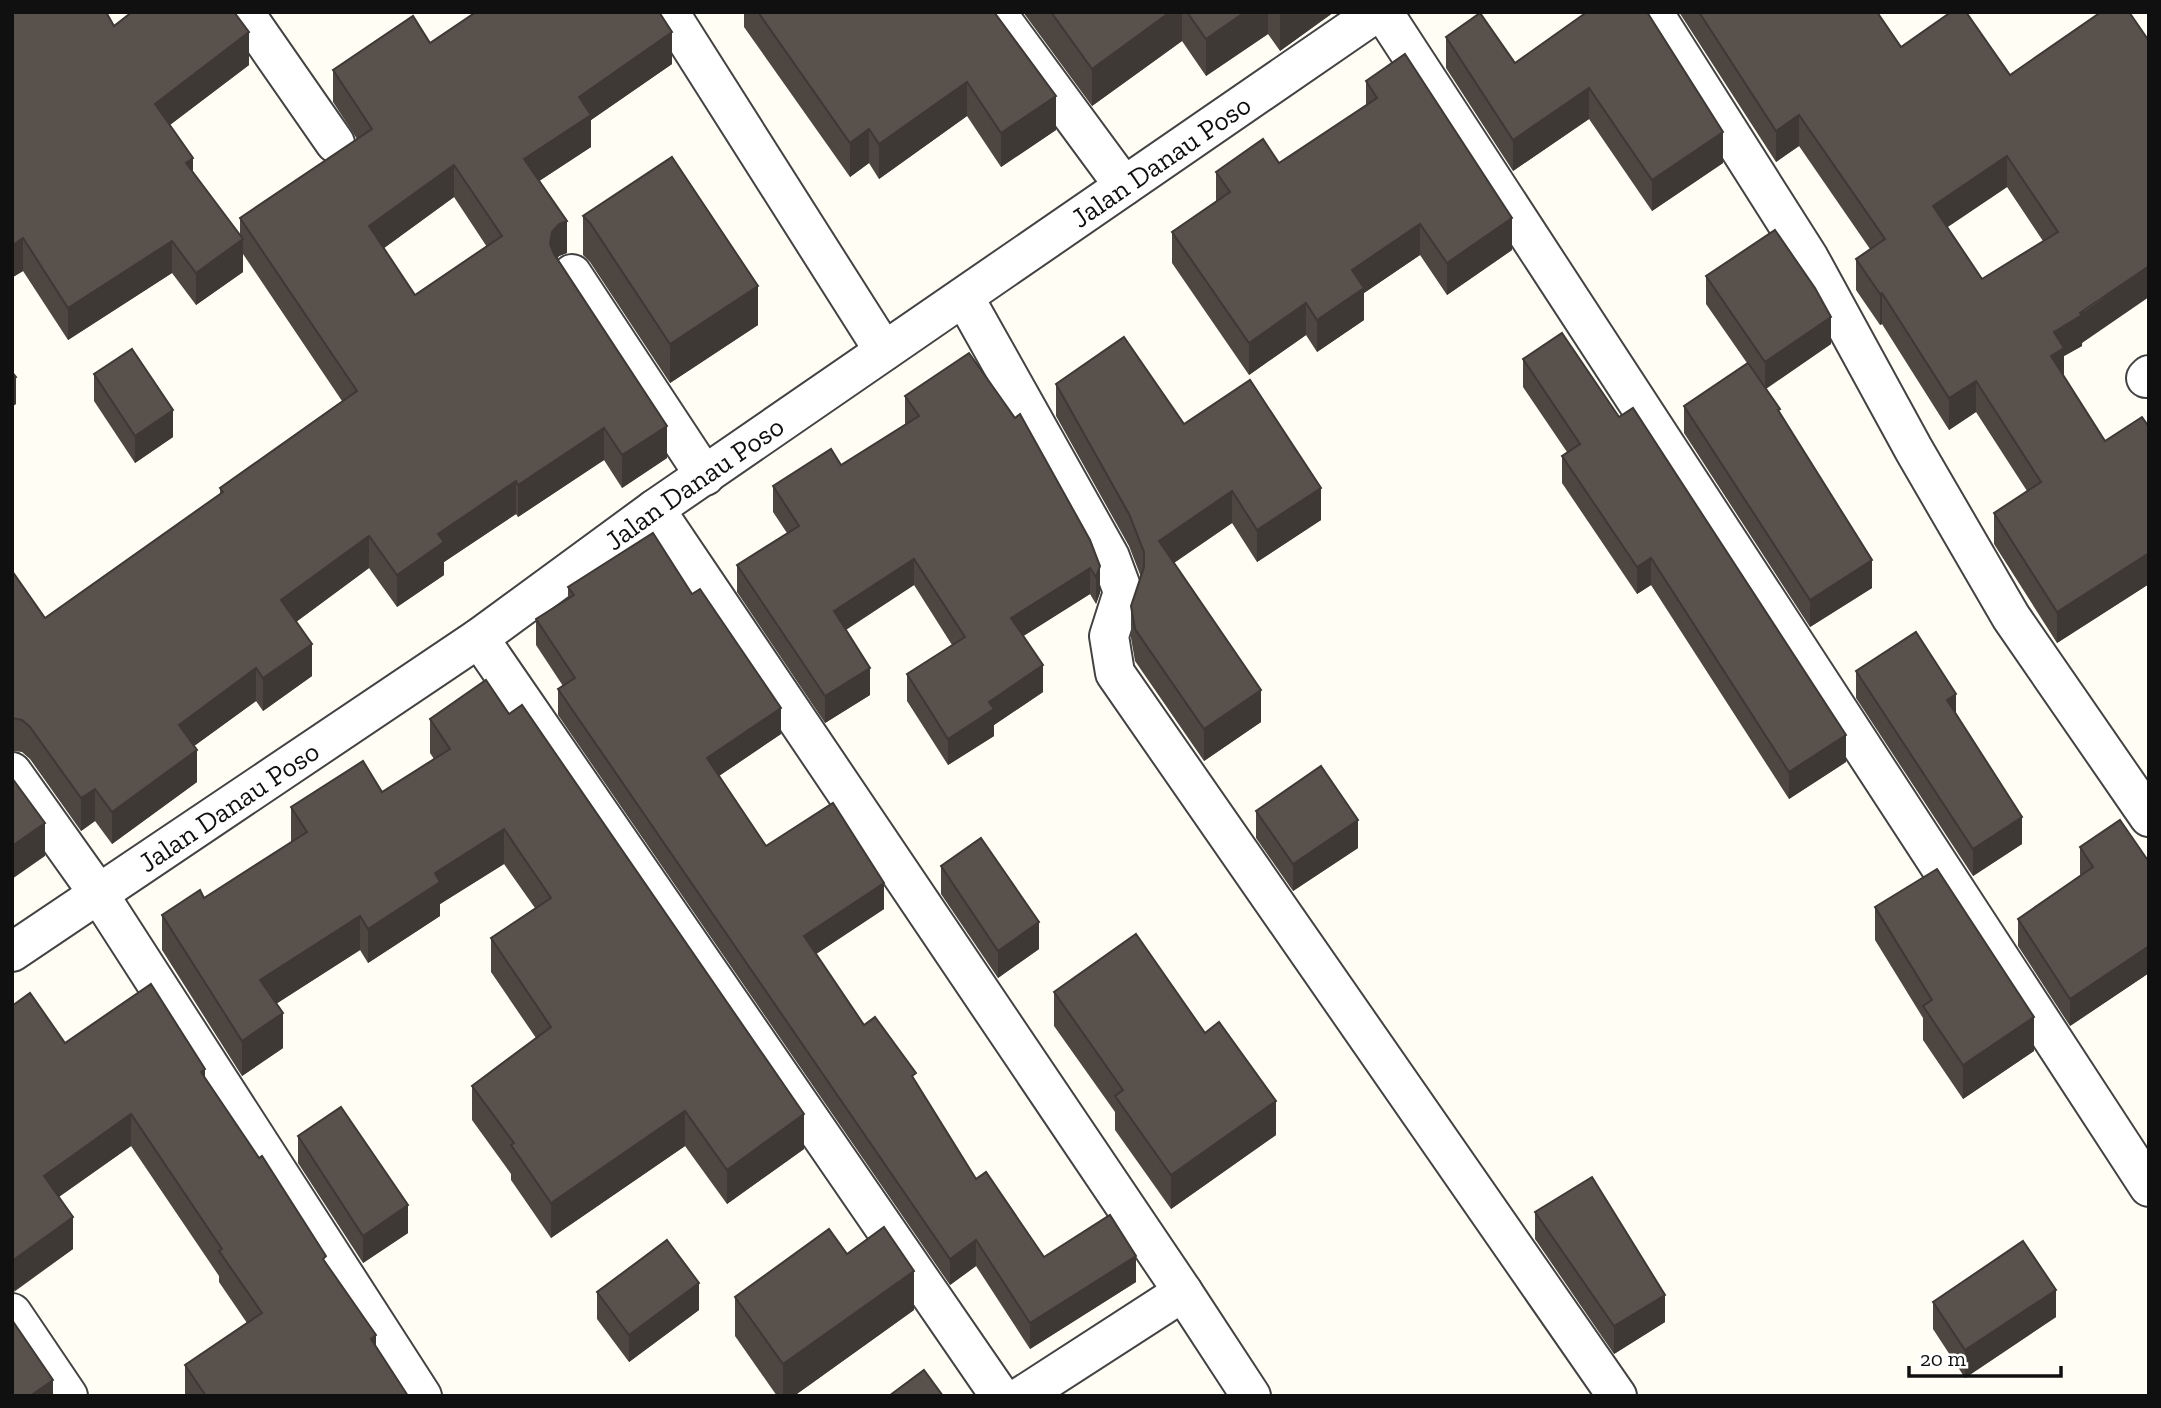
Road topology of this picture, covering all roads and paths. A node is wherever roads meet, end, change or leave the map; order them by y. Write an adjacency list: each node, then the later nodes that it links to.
1 (244, 12): 7 (street)
2 (669, 12): 11 (street)
3 (996, 12): 8 (street)
4 (1377, 12): 8 (street, Jalan Danau Poso)
5 (1383, 12): 19 (street)
6 (1653, 12): 16 (street)
7 (335, 144)
8 (1124, 186): 10 (street, Jalan Danau Poso)
9 (572, 274): 12 (street)
10 (964, 297): 11 (street, Jalan Danau Poso); 27 (street)
11 (884, 351): 12 (street, Jalan Danau Poso)
12 (705, 476): 13 (street, Jalan Danau Poso)
13 (655, 509): 14 (street, Jalan Danau Poso); 20 (street)
14 (479, 638): 17 (street, Jalan Danau Poso); 24 (street)
15 (12, 772): 17 (street)
16 (2149, 817)
17 (99, 892): 18 (street, Jalan Danau Poso); 23 (street)
18 (12, 952)
19 (2149, 1187)
20 (1183, 1292): 25 (street); 26 (street)
21 (12, 1313): 22 (street)
22 (68, 1396)
23 (422, 1396)
24 (1000, 1396)
25 (1022, 1396)
26 (1251, 1396)
27 (1617, 1396)

